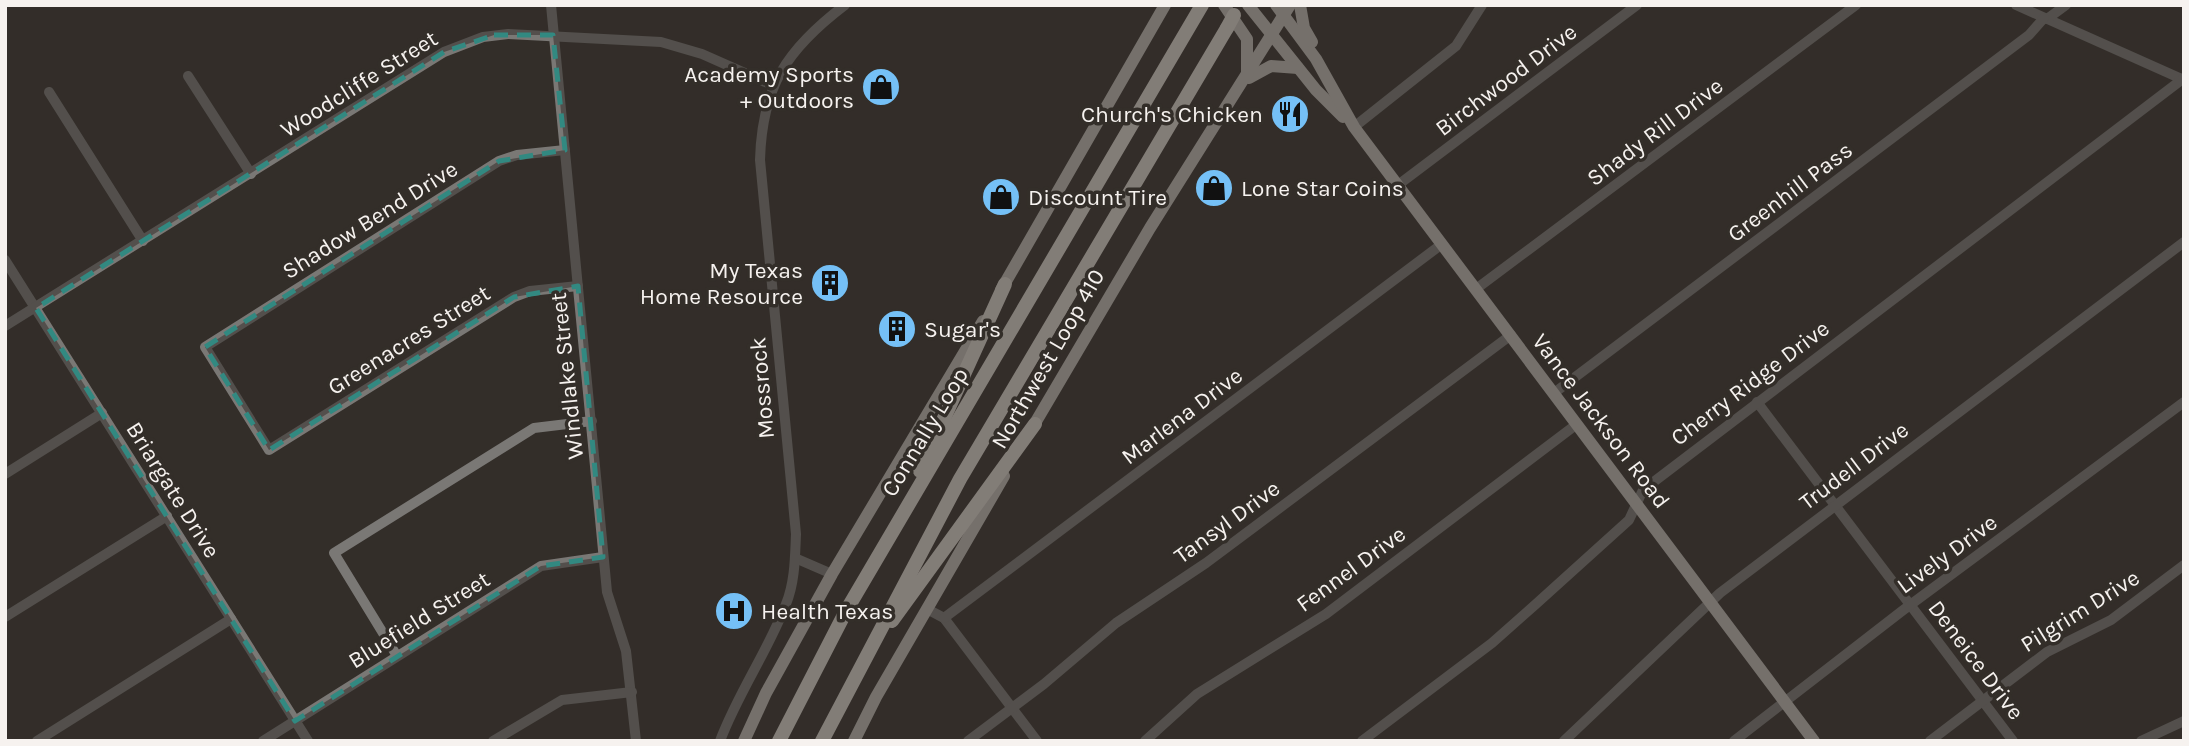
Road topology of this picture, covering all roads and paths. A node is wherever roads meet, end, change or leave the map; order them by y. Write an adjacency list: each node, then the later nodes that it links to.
1 (551, 5): 16 (street, Windlake Street)
2 (845, 5): 23 (street, Mossrock)
3 (1166, 5): 33 (main road)
4 (1202, 5): 51 (highway, Connally Loop)
5 (1248, 5): 17 (main road, Vance Jackson Road)
6 (1276, 5): 13 (main road, Vance Jackson Road)
7 (1300, 5): 18 (main road)
8 (1482, 5): 25 (street)
9 (1637, 5): 28 (street, Birchwood Drive)
10 (1856, 5): 35 (street, Shady Rill Drive)
11 (2017, 5): 15 (street)
12 (2066, 5): 15 (street, Greenhill Pass)
13 (1287, 11): 17 (main road, Northwest Loop 410); 18 (main road, Vance Jackson Road)
14 (1233, 12): 21 (main road); 63 (highway)
15 (2046, 18): 22 (street); 39 (street, Greenhill Pass)
16 (553, 35): 23 (street, Woodcliffe Street); 26 (street, Windlake Street); 27 (street, Woodcliffe Street)
17 (1271, 37): 19 (main road, Vance Jackson Road); 21 (main road, Northwest Loop 410)
18 (1317, 59): 25 (main road, Vance Jackson Road)
19 (1298, 68): 21 (main road); 25 (main road, Vance Jackson Road)
20 (188, 76): 27 (street)
21 (1245, 79): 44 (main road, Northwest Loop 410)
22 (2183, 79): 40 (street, Cherry Ridge Drive)
23 (772, 85): 53 (street, Mossrock)
24 (49, 92): 29 (street)
25 (1354, 127): 28 (main road, Vance Jackson Road)
26 (565, 150): 34 (street, Windlake Street); 46 (street, Shadow Bend Drive)
27 (251, 174): 29 (street, Woodcliffe Street)
28 (1398, 186): 31 (main road, Vance Jackson Road)
29 (144, 241): 36 (street, Woodcliffe Street)
30 (2184, 242): 49 (street, Trudell Drive)
31 (1442, 244): 35 (main road, Vance Jackson Road); 60 (street, Marlena Drive)
32 (5, 260): 36 (street, Briargate Drive)
33 (1005, 284): 51 (highway); 55 (main road)
34 (578, 286): 43 (street, Windlake Street); 46 (street, Greenacres Street)
35 (1476, 289): 38 (main road, Vance Jackson Road)
36 (36, 308): 37 (street, Woodcliffe Street); 42 (street, Briargate Drive)
37 (5, 326)
38 (1511, 335): 39 (main road, Vance Jackson Road); 67 (street, Tansyl Drive)
39 (1554, 393): 45 (main road, Vance Jackson Road)
40 (1756, 402): 48 (street, Cherry Ridge Drive); 49 (street, Deneice Drive)
41 (2184, 402): 57 (street, Lively Drive)
42 (102, 413): 47 (street); 50 (street, Briargate Drive)
43 (592, 421): 52 (street, Windlake Street); 62 (street)
44 (1035, 424): 58 (main road, Northwest Loop 410); 63 (highway)
45 (1577, 424): 48 (main road, Vance Jackson Road); 82 (street, Fennel Drive)
46 (269, 450)
47 (5, 474)
48 (1637, 504): 56 (main road, Vance Jackson Road); 83 (street, Cherry Ridge Drive)
49 (1834, 505): 56 (street, Trudell Drive); 57 (street, Deneice Drive)
50 (167, 516): 59 (street); 61 (street, Briargate Drive)
51 (898, 522): 77 (highway, Connally Loop)
52 (603, 557): 62 (street, Bluefield Street); 64 (street, Windlake Street)
53 (795, 558): 55 (street); 75 (street, Mossrock)
54 (2184, 565): 66 (street, Pilgrim Drive)
55 (832, 574): 76 (main road)
56 (1711, 603): 65 (main road, Vance Jackson Road); 84 (street, Trudell Drive)
57 (1910, 605): 65 (street, Lively Drive); 66 (street, Deneice Drive)
58 (927, 609): 60 (street); 79 (main road, Northwest Loop 410)
59 (5, 617)
60 (944, 618): 67 (street)
61 (231, 619): 68 (street, Briargate Drive); 70 (street)
62 (397, 656): 68 (street, Bluefield Street)
63 (859, 668): 78 (highway)
64 (632, 692): 73 (street); 74 (street, Windlake Street)
65 (1784, 701): 85 (street, Lively Drive); 86 (main road, Vance Jackson Road)
66 (1983, 701): 87 (street, Pilgrim Drive); 88 (street, Deneice Drive)
67 (1012, 708): 80 (street, Tansyl Drive); 81 (street)
68 (295, 721): 71 (street, Bluefield Street); 72 (street, Briargate Drive)
69 (2184, 721): 89 (street)
70 (37, 741)
71 (264, 741)
72 (308, 741)
73 (493, 741)
74 (636, 741)
75 (720, 741)
76 (744, 741)
77 (779, 741)
78 (822, 741)
79 (854, 741)
80 (968, 741)
81 (1037, 741)
82 (1145, 741)
83 (1362, 741)
84 (1564, 741)
85 (1734, 741)
86 (1814, 741)
87 (1930, 741)
88 (2013, 741)
89 (2141, 741)

